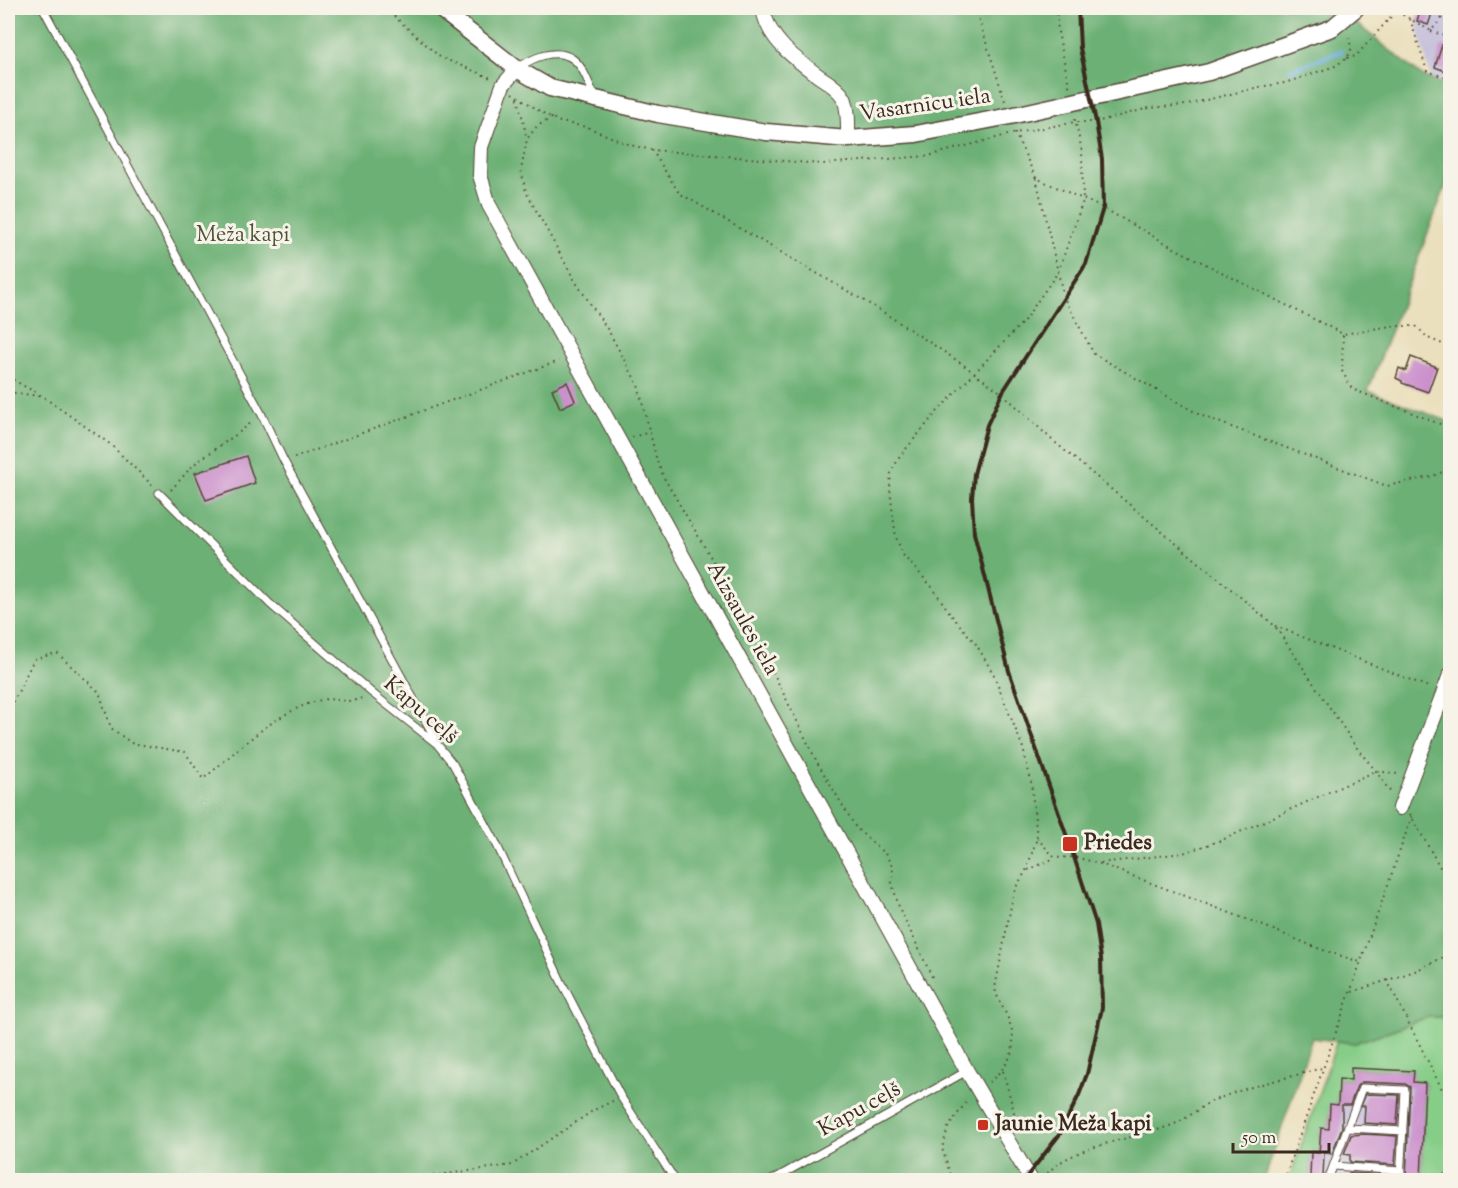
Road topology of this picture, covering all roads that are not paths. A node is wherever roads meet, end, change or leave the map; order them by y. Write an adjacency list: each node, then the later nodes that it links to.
1 (43, 8): 10 (lane)
2 (439, 8): 5 (street, Vasarnīcu iela)
3 (763, 8): 7 (street)
4 (1356, 8): 7 (street, Vasarnīcu iela)
5 (517, 69): 6 (street, Vasarnīcu iela); 6 (lane); 12 (street, Aizsaules iela)
6 (596, 99): 7 (street, Vasarnīcu iela)
7 (848, 139)
8 (162, 495): 10 (lane, Kapu ceļš)
9 (1450, 675): 11 (street)
10 (437, 744): 18 (lane, Kapu ceļš)
11 (1406, 812)
12 (967, 1071): 17 (street, Aizsaules iela); 19 (lane, Kapu ceļš)
13 (1348, 1128): 14 (lane); 14 (lane); 15 (lane)
14 (1403, 1131): 16 (lane)
15 (1334, 1166): 16 (lane); 20 (lane)
16 (1401, 1171): 21 (lane)
17 (1034, 1177)
18 (675, 1180)
19 (772, 1180)
20 (1328, 1180)
21 (1400, 1180)

